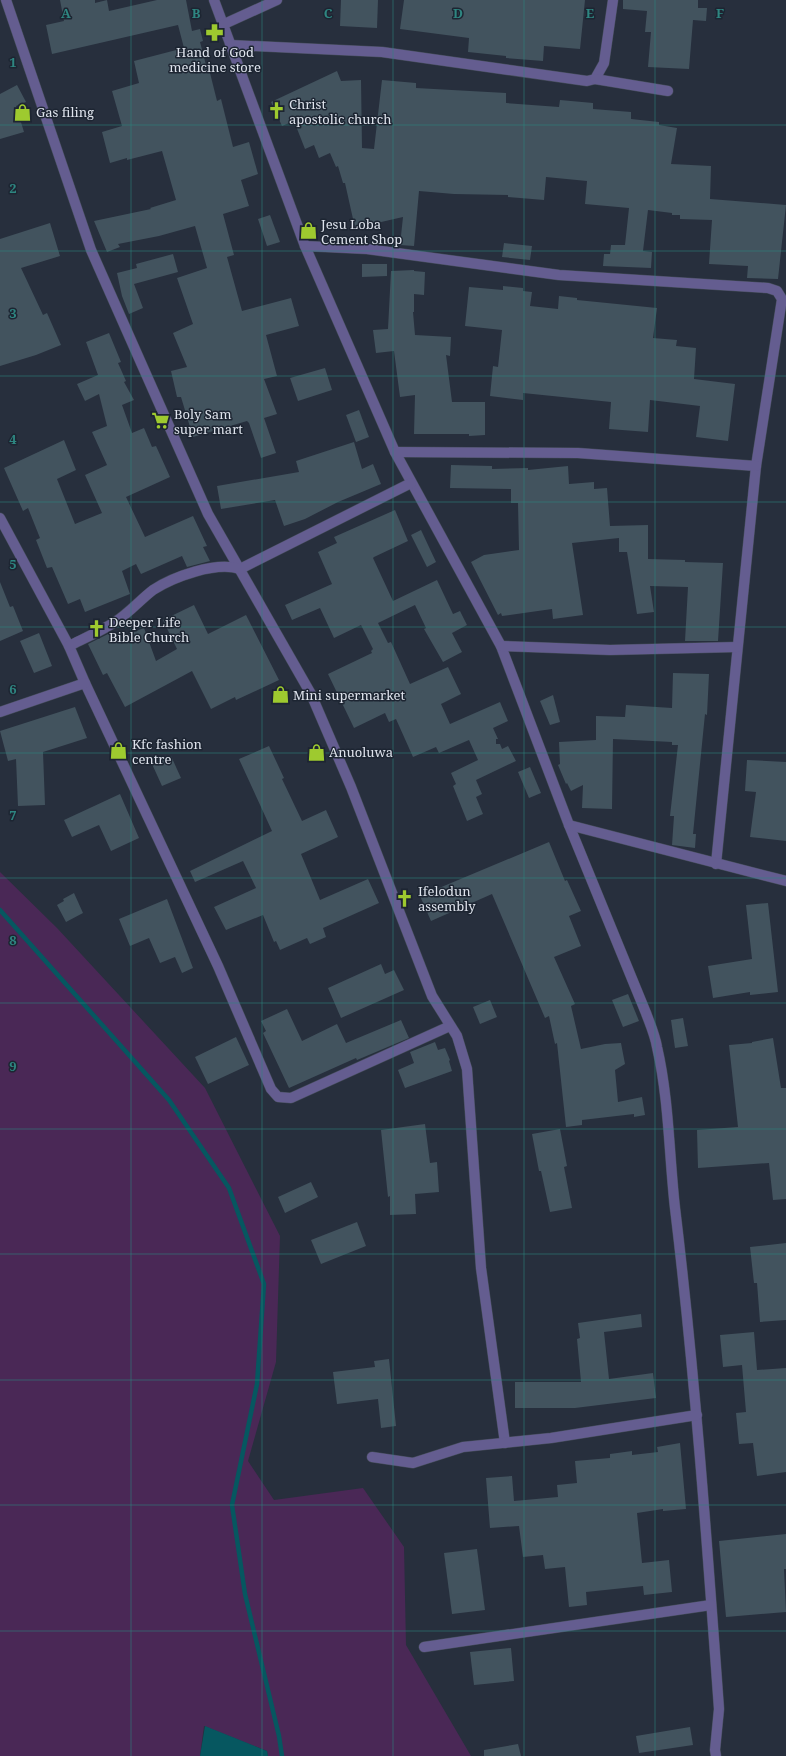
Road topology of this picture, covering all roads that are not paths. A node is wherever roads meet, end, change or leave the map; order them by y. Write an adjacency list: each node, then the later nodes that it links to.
1 (6, 0): 14 (street)
2 (214, 0): 5 (street)
3 (277, 0): 5 (street)
4 (613, 0): 7 (street)
5 (222, 25): 6 (street)
6 (230, 45): 7 (street); 9 (street)
7 (595, 79): 8 (street)
8 (668, 91)
9 (305, 246): 10 (street); 11 (street)
10 (395, 452): 11 (street); 12 (street)
11 (756, 466): 17 (street)
12 (411, 483): 14 (street); 16 (street)
13 (0, 518): 15 (street)
14 (240, 569): 15 (street); 23 (street)
15 (69, 646): 18 (street)
16 (501, 646): 17 (street); 20 (street)
17 (737, 647): 21 (street)
18 (85, 683): 19 (street); 23 (street)
19 (0, 712)
20 (569, 825): 21 (street); 24 (street)
21 (716, 864): 22 (street)
22 (786, 881)
23 (450, 1026): 25 (street)
24 (697, 1416): 25 (street); 27 (street)
25 (505, 1443): 26 (street)
26 (372, 1457)
27 (711, 1605): 28 (street); 29 (street)
28 (424, 1647)
29 (716, 1756)

